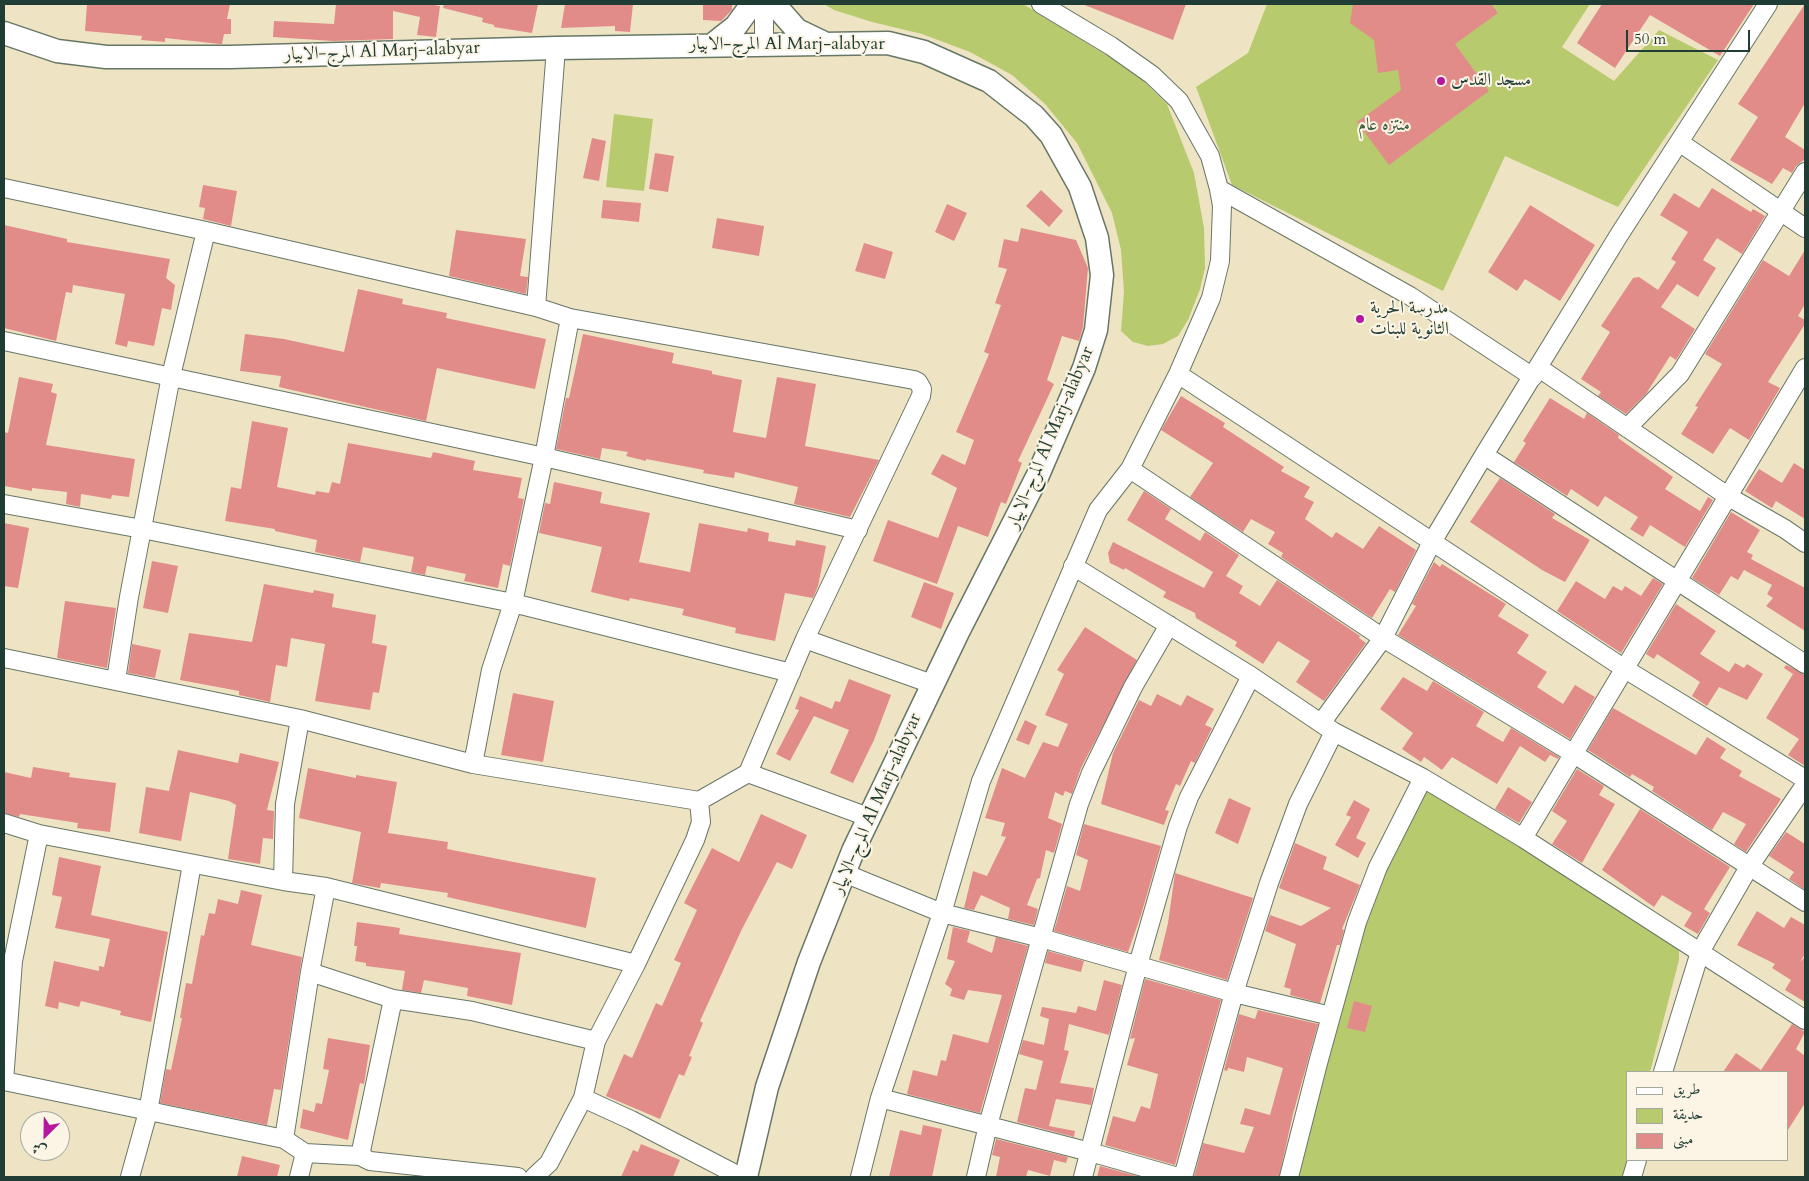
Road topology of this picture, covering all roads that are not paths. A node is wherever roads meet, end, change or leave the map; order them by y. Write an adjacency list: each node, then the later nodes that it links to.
1 (752, 4): 9 (main road)
2 (764, 4): 7 (street)
3 (774, 4): 8 (main road)
4 (1042, 4): 14 (street)
5 (1768, 4): 11 (street)
6 (4, 33): 10 (main road, المرج-الابيار Al Marj-alabyar)
7 (764, 44): 8 (main road, المرج-الابيار Al Marj-alabyar); 9 (main road, المرج-الابيار Al Marj-alabyar)
8 (826, 44): 47 (main road, المرج-الابيار Al Marj-alabyar)
9 (712, 45): 10 (main road, المرج-الابيار Al Marj-alabyar)
10 (556, 48): 18 (street)
11 (1679, 142): 15 (street); 22 (street)
12 (1805, 172): 15 (street)
13 (4, 188): 17 (street)
14 (1219, 189): 22 (street); 23 (street)
15 (1780, 212): 16 (street); 25 (street)
16 (1805, 228)
17 (206, 231): 18 (street); 24 (street)
18 (536, 307): 19 (street)
19 (570, 318): 27 (street); 32 (street)
20 (4, 341): 24 (street)
21 (1805, 368): 29 (street)
22 (1536, 373): 25 (street); 26 (street)
23 (1178, 374): 28 (street); 33 (street)
24 (171, 376): 27 (street); 31 (street)
25 (1627, 428): 29 (street)
26 (1484, 455): 33 (street); 36 (street)
27 (544, 457): 32 (street); 37 (street)
28 (1130, 468): 35 (street); 39 (street)
29 (1729, 497): 34 (street); 36 (street)
30 (4, 504): 31 (street)
31 (142, 528): 37 (street); 46 (street)
32 (858, 530): 40 (street)
33 (1432, 542): 39 (street); 43 (street)
34 (1805, 543)
35 (1072, 566): 38 (street); 67 (street)
36 (1677, 582): 42 (street); 43 (street)
37 (513, 603): 44 (street); 51 (street)
38 (1169, 625): 45 (street); 68 (street)
39 (1383, 638): 49 (street); 50 (street)
40 (805, 640): 44 (street); 47 (street)
41 (4, 658): 46 (street)
42 (1805, 664)
43 (1625, 668): 50 (street); 54 (street)
44 (791, 673): 52 (street)
45 (1251, 676): 49 (street); 71 (street)
46 (116, 680): 48 (street)
47 (932, 684): 57 (main road, المرج-الابيار Al Marj-alabyar)
48 (300, 719): 51 (street); 64 (street)
49 (1328, 727): 53 (street); 73 (street)
50 (1574, 754): 60 (street); 62 (street)
51 (472, 764): 56 (street)
52 (748, 773): 56 (street); 57 (street)
53 (1424, 778): 60 (street); 75 (street)
54 (1805, 779)
55 (1805, 785): 62 (street)
56 (699, 801): 70 (street)
57 (868, 817): 63 (main road, المرج-الابيار Al Marj-alabyar)
58 (4, 823): 59 (street)
59 (38, 834): 61 (street); 79 (street)
60 (1523, 838): 69 (street)
61 (192, 864): 64 (street); 82 (street)
62 (1749, 867): 66 (street); 69 (street)
63 (844, 873): 67 (street); 94 (main road, المرج-الابيار Al Marj-alabyar)
64 (283, 881): 65 (street)
65 (326, 887): 70 (street); 72 (street)
66 (1805, 902)
67 (942, 913): 68 (street); 81 (street)
68 (1042, 938): 71 (street); 83 (street)
69 (1700, 952): 76 (street); 78 (street)
70 (636, 964): 77 (street)
71 (1138, 965): 73 (street); 85 (street)
72 (310, 972): 74 (street); 84 (street)
73 (1234, 993): 75 (street); 99 (street)
74 (393, 998): 77 (street); 87 (street)
75 (1331, 1016): 100 (street)
76 (1805, 1020)
77 (596, 1041): 80 (street)
78 (1663, 1071)
79 (4, 1081): 82 (street)
80 (583, 1098): 92 (street); 93 (street)
81 (880, 1098): 83 (street); 95 (street)
82 (148, 1112): 84 (street); 89 (street)
83 (988, 1125): 85 (street); 96 (street)
84 (284, 1139): 86 (street)
85 (1090, 1152): 97 (street); 98 (street)
86 (305, 1153): 87 (street); 90 (street)
87 (360, 1156): 91 (street)
88 (1637, 1161): 101 (street)
89 (130, 1177)
90 (299, 1177)
91 (518, 1177)
92 (534, 1177)
93 (741, 1177)
94 (746, 1177)
95 (860, 1177)
96 (976, 1177)
97 (1083, 1177)
98 (1178, 1177)
99 (1183, 1177)
100 (1289, 1177)
101 (1632, 1177)

